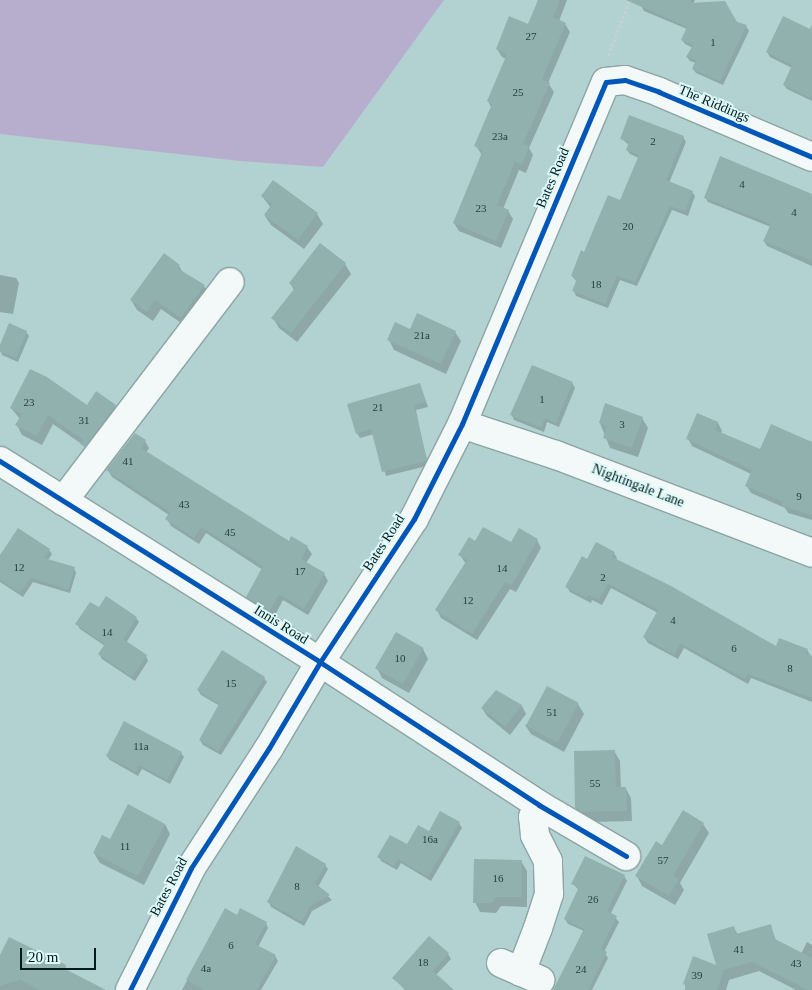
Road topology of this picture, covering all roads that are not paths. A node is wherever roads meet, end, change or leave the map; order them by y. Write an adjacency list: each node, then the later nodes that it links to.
1 (606, 82): 2 (street, The Riddings); 4 (street, Bates Road)
2 (812, 158)
3 (230, 282): 6 (street)
4 (462, 424): 7 (street, Nightingale Lane); 8 (street, Bates Road)
5 (0, 462): 6 (street, Innis Road)
6 (62, 501): 8 (street, Innis Road)
7 (812, 553)
8 (320, 662): 9 (street, Innis Road); 12 (street, Bates Road)
9 (540, 805): 10 (street, Innis Road); 11 (street)
10 (626, 856)
11 (520, 971)
12 (130, 990)

